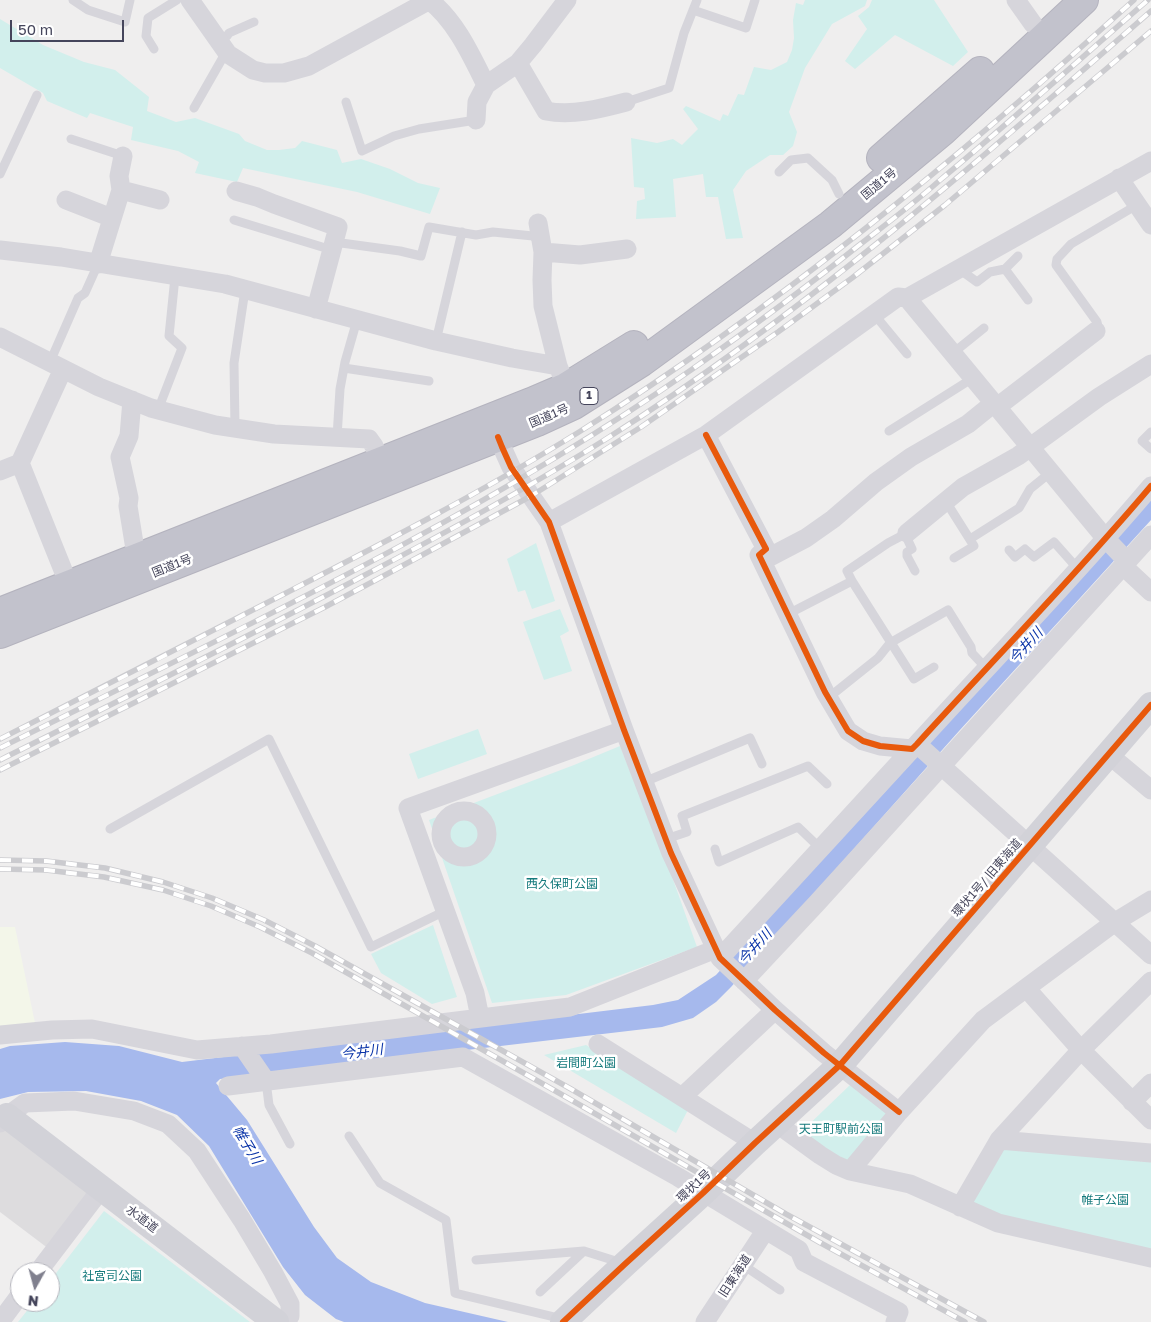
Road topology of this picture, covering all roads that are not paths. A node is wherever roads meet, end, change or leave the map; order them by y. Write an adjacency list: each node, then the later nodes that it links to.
1 (73, 0): 2 (lane)
2 (130, 0)
3 (177, 0): 16 (lane)
4 (190, 0): 15 (street)
5 (430, 0): 15 (street); 18 (street)
6 (567, 0): 17 (street)
7 (697, 0): 12 (lane)
8 (755, 0): 12 (lane)
9 (1016, 0): 14 (street)
10 (1059, 0): 14 (highway, 国道1号 / 1)
11 (1084, 0): 76 (highway, 国道1号 / 1)
12 (693, 10): 21 (lane)
13 (254, 22): 15 (lane)
14 (1033, 24): 32 (highway, 国道1号 / 1)
15 (222, 47): 22 (lane)
16 (154, 49)
17 (518, 63): 18 (street); 21 (street)
18 (486, 85): 23 (street)
19 (38, 95): 28 (lane)
20 (346, 102): 23 (lane)
21 (626, 102)
22 (194, 108)
23 (476, 120)
24 (71, 139): 25 (lane)
25 (123, 156): 30 (street)
26 (1151, 161): 29 (street)
27 (778, 172): 32 (lane)
28 (0, 174)
29 (1119, 178): 35 (street); 47 (street)
30 (121, 190): 34 (street); 36 (street)
31 (236, 191): 41 (street)
32 (839, 194): 65 (highway, 国道1号 / 1)
33 (66, 200): 36 (street)
34 (160, 200)
35 (1137, 205): 39 (street); 57 (lane)
36 (112, 218): 46 (street)
37 (234, 220): 41 (lane)
38 (538, 223): 42 (street)
39 (1151, 225)
40 (462, 232): 41 (lane); 42 (lane); 59 (lane)
41 (333, 246): 53 (street)
42 (543, 248): 43 (street); 65 (street)
43 (627, 249)
44 (0, 250): 46 (street)
45 (1018, 256): 48 (lane)
46 (98, 264): 49 (street); 63 (lane)
47 (959, 269): 48 (lane); 51 (street)
48 (1005, 269): 52 (lane)
49 (175, 277): 50 (street); 70 (lane)
50 (245, 290): 53 (street); 71 (lane)
51 (907, 298): 54 (street); 60 (street)
52 (1028, 300)
53 (316, 309): 55 (street)
54 (874, 314): 61 (lane); 74 (street)
55 (357, 320): 59 (street); 64 (lane)
56 (984, 328): 60 (lane)
57 (1096, 331): 69 (street)
58 (0, 337): 63 (street)
59 (436, 341): 65 (street)
60 (953, 353): 66 (street)
61 (907, 354)
62 (1151, 364): 77 (street)
63 (57, 366): 68 (street); 79 (street)
64 (344, 368): 67 (lane); 75 (lane)
65 (562, 376): 81 (highway, 国道1号 / 1)
66 (974, 378): 69 (street); 72 (lane)
67 (429, 381)
68 (132, 400): 70 (street); 91 (street)
69 (995, 405): 77 (street); 93 (street)
70 (158, 410): 71 (street)
71 (235, 428): 75 (street)
72 (889, 431)
73 (1151, 432): 78 (lane)
74 (706, 435): 85 (street); 93 (street)
75 (337, 437): 81 (street)
76 (498, 437): 81 (highway, 国道1号 / 1); 85 (street)
77 (1031, 448): 82 (street); 84 (street)
78 (1151, 449)
79 (20, 463): 80 (street); 98 (street)
80 (0, 471)
81 (385, 471): 91 (highway, 国道1号 / 1); 102 (highway, 国道1号 / 1)
82 (1051, 472): 88 (street); 89 (lane)
83 (1151, 486): 88 (street)
84 (945, 500): 86 (street); 89 (lane)
85 (549, 522): 108 (street)
86 (906, 533): 96 (lane); 97 (lane)
87 (1151, 535): 94 (street)
88 (1106, 539): 94 (street); 95 (street)
89 (970, 540): 92 (lane)
90 (1009, 550): 95 (lane)
91 (138, 557): 98 (highway, 国道1号 / 1)
92 (954, 558)
93 (762, 561): 101 (street)
94 (1125, 564): 99 (street); 112 (street)
95 (1078, 569): 105 (street)
96 (915, 571)
97 (852, 581): 101 (lane); 103 (lane)
98 (69, 585): 100 (highway, 国道1号 / 1)
99 (1151, 592)
100 (0, 612)
101 (788, 614): 106 (street)
102 (0, 634)
103 (890, 643): 104 (lane); 105 (lane); 106 (lane)
104 (934, 667)
105 (986, 668): 109 (street)
106 (828, 698): 109 (street)
107 (1151, 706): 110 (street, 環状1号/ 旧東海道)
108 (624, 730): 113 (street); 122 (street)
109 (914, 747): 112 (street); 120 (street)
110 (1108, 754): 115 (street); 118 (street, 環状1号/ 旧東海道)
111 (762, 764): 113 (lane)
112 (941, 766): 118 (street); 126 (street)
113 (644, 782): 117 (street)
114 (827, 784): 117 (lane)
115 (1151, 790)
116 (110, 829): 122 (lane)
117 (666, 839): 124 (street)
118 (1030, 846): 123 (street); 135 (street, 環状1号/ 旧東海道)
119 (715, 849): 120 (lane)
120 (821, 849): 124 (street)
121 (1151, 900): 123 (street)
122 (446, 911): 130 (street)
123 (1115, 922): 125 (street); 128 (street)
124 (718, 954): 126 (street); 130 (street)
125 (1151, 955)
126 (744, 981): 129 (street)
127 (1151, 981): 134 (street)
128 (1026, 988): 134 (street); 141 (street)
129 (775, 1010): 135 (street); 139 (street)
130 (480, 1018): 133 (street)
131 (0, 1035): 133 (street)
132 (598, 1044): 139 (street)
133 (242, 1046): 136 (street)
134 (1081, 1050): 140 (street); 146 (street)
135 (840, 1065): 141 (street); 144 (street, 環状1号)
136 (266, 1081): 138 (street); 148 (lane); 152 (street)
137 (1151, 1083): 140 (street)
138 (228, 1086)
139 (683, 1096): 147 (street)
140 (1132, 1102): 143 (street)
141 (899, 1112): 150 (street)
142 (2, 1116): 151 (street, 水道道); 168 (street)
143 (1151, 1120)
144 (776, 1123): 147 (street, 環状1号); 150 (street)
145 (349, 1136): 164 (lane)
146 (998, 1140): 149 (street); 153 (street)
147 (755, 1143): 152 (street, 環状1号)
148 (290, 1144)
149 (1151, 1153)
150 (850, 1171): 153 (street)
151 (102, 1188): 158 (street); 167 (street, 水道道)
152 (703, 1193): 154 (street); 159 (street, 環状1号)
153 (960, 1207): 156 (street)
154 (765, 1231): 160 (street, 旧東海道); 165 (street)
155 (584, 1251): 157 (lane); 159 (lane); 162 (lane)
156 (1151, 1258)
157 (476, 1260)
158 (46, 1262)
159 (625, 1264): 164 (street, 環状1号)
160 (743, 1265): 161 (lane); 169 (street, 旧東海道)
161 (780, 1290)
162 (540, 1292)
163 (10, 1308): 166 (street)
164 (567, 1321)
165 (898, 1321)
166 (0, 1322)
167 (276, 1322)
168 (286, 1322)
169 (705, 1322)

